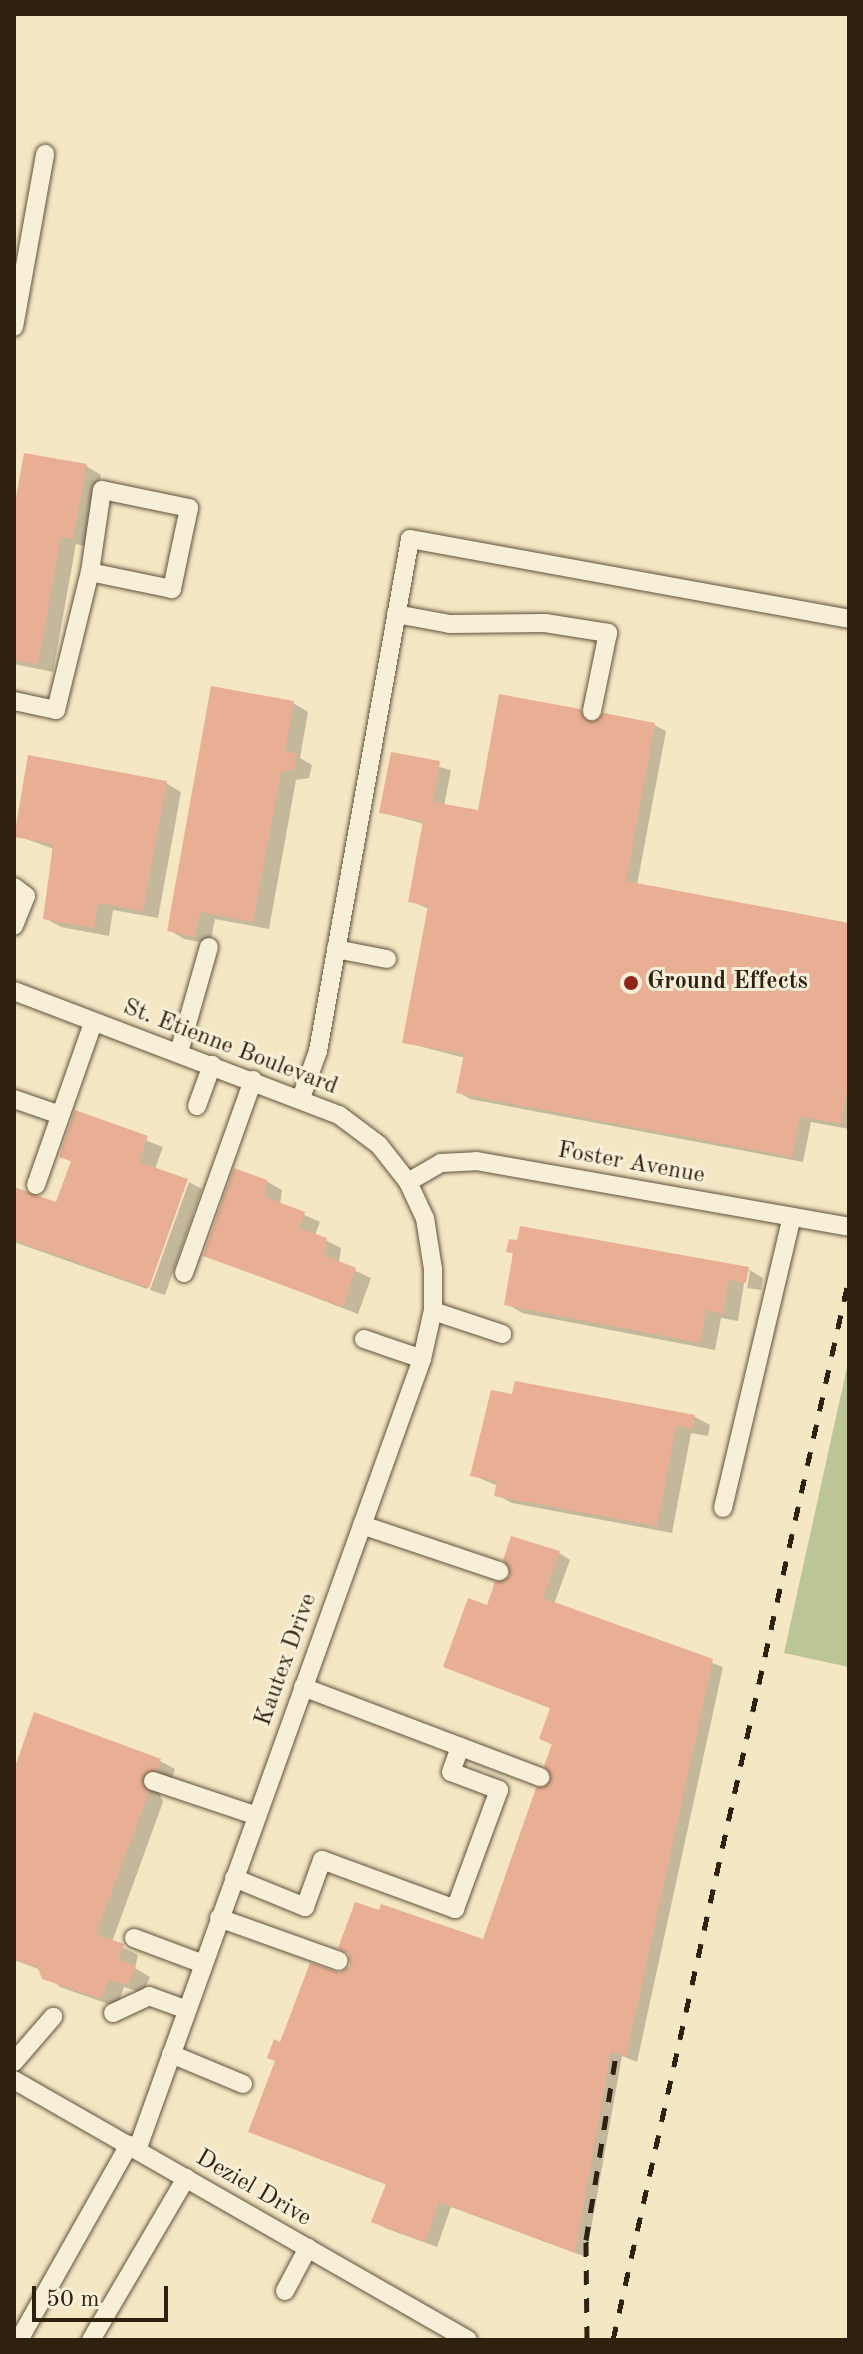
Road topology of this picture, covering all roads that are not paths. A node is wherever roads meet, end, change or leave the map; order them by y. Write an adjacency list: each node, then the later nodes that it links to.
1 (45, 154): 2 (street)
2 (14, 327)
3 (90, 572): 3 (street); 6 (street)
4 (396, 614): 5 (street); 7 (street); 11 (street)
5 (849, 619)
6 (14, 701)
7 (592, 711)
8 (14, 887): 9 (street)
9 (14, 926)
10 (209, 947): 15 (street)
11 (336, 949): 12 (street); 18 (street)
12 (387, 959)
13 (14, 991): 14 (street, St. Etienne Boulevard)
14 (93, 1023): 15 (street, St. Etienne Boulevard); 21 (street)
15 (179, 1052): 16 (street, St. Etienne Boulevard)
16 (212, 1065): 17 (street, St. Etienne Boulevard); 20 (street)
17 (253, 1080): 18 (street, St. Etienne Boulevard); 26 (street)
18 (301, 1098): 22 (street, St. Etienne Boulevard)
19 (14, 1099): 21 (street)
20 (197, 1106)
21 (60, 1115): 23 (street)
22 (408, 1182): 24 (street, Foster Avenue); 27 (street, Kautex Drive)
23 (36, 1185)
24 (792, 1217): 25 (street, Foster Avenue); 31 (street)
25 (849, 1227)
26 (184, 1273)
27 (433, 1311): 28 (street); 30 (street, Kautex Drive)
28 (502, 1334)
29 (364, 1339): 30 (street)
30 (422, 1359): 32 (street, Kautex Drive)
31 (723, 1508)
32 (362, 1525): 33 (street); 34 (street, Kautex Drive)
33 (499, 1571)
34 (303, 1687): 35 (street); 38 (street, Kautex Drive)
35 (460, 1747): 36 (street); 39 (street)
36 (540, 1777)
37 (153, 1781): 38 (street)
38 (257, 1816): 39 (street, Kautex Drive)
39 (234, 1878): 40 (street, Kautex Drive)
40 (219, 1918): 42 (street); 43 (street, Kautex Drive)
41 (134, 1938): 43 (street)
42 (339, 1961)
43 (203, 1964): 44 (street, Kautex Drive)
44 (187, 2010): 45 (street); 47 (street, Kautex Drive)
45 (113, 2013)
46 (53, 2017): 48 (street)
47 (171, 2054): 50 (street); 51 (street, Kautex Drive)
48 (14, 2062)
49 (14, 2080): 51 (street, Deziel Drive)
50 (243, 2084)
51 (133, 2148): 52 (street, Deziel Drive); 55 (street, Kautex Drive)
52 (186, 2178): 53 (street, Deziel Drive); 56 (street)
53 (308, 2248): 54 (street); 57 (street, Deziel Drive)
54 (285, 2291)
55 (19, 2340)
56 (91, 2340)
57 (468, 2340)

